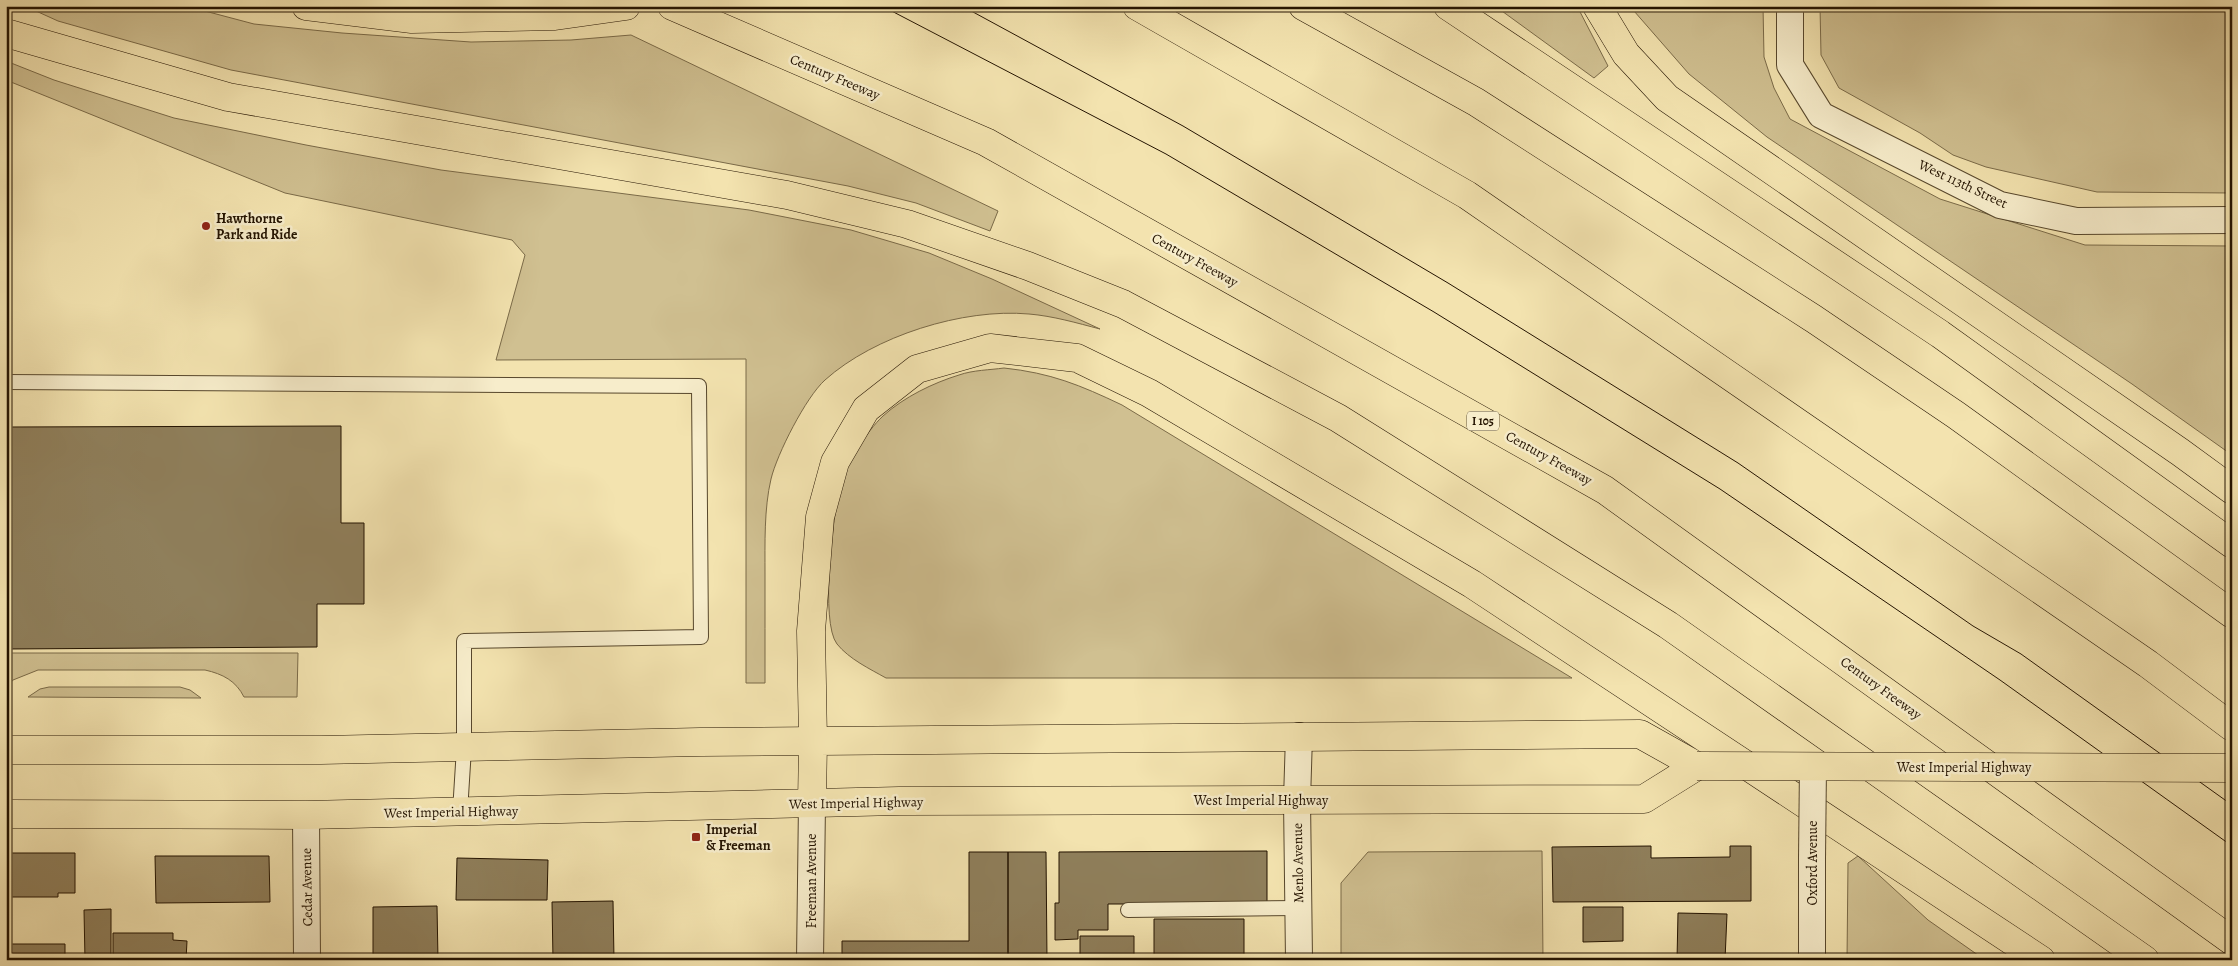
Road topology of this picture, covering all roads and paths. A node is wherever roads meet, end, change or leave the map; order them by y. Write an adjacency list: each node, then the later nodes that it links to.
1 (306, 6): 2 (main road)
2 (626, 6)
3 (672, 6): 30 (main road, Century Freeway / I 105)
4 (1138, 6): 15 (main road)
5 (1303, 6): 14 (main road)
6 (1448, 6): 13 (main road)
7 (1597, 6): 12 (main road)
8 (1790, 6): 10 (street, West 113th Street)
9 (6, 33): 36 (main road)
10 (2232, 220)
11 (6, 382): 18 (lane)
12 (2232, 490)
13 (2232, 544)
14 (2232, 614)
15 (2232, 727)
16 (1299, 736): 17 (main road, West Imperial Highway); 20 (main road, West Imperial Highway); 23 (street, Menlo Avenue)
17 (813, 741): 18 (main road, West Imperial Highway); 24 (main road); 35 (main road)
18 (464, 748): 19 (main road, West Imperial Highway); 25 (lane)
19 (6, 750)
20 (1697, 766): 21 (main road, West Imperial Highway, bridge); 23 (main road, West Imperial Highway)
21 (1813, 766): 22 (main road, West Imperial Highway, bridge); 34 (street, Oxford Avenue, bridge)
22 (2232, 768)
23 (1297, 800): 24 (main road, West Imperial Highway); 28 (street, Menlo Avenue)
24 (812, 803): 25 (main road, West Imperial Highway); 32 (street, Freeman Avenue)
25 (460, 812): 27 (main road, West Imperial Highway)
26 (6, 814): 27 (main road, West Imperial Highway)
27 (306, 815): 31 (street, Cedar Avenue)
28 (1299, 908): 29 (lane); 33 (street, Menlo Avenue)
29 (1128, 910)
30 (2232, 941)
31 (308, 960)
32 (810, 960)
33 (1299, 960)
34 (1812, 960)
35 (2041, 960)
36 (2145, 960)

